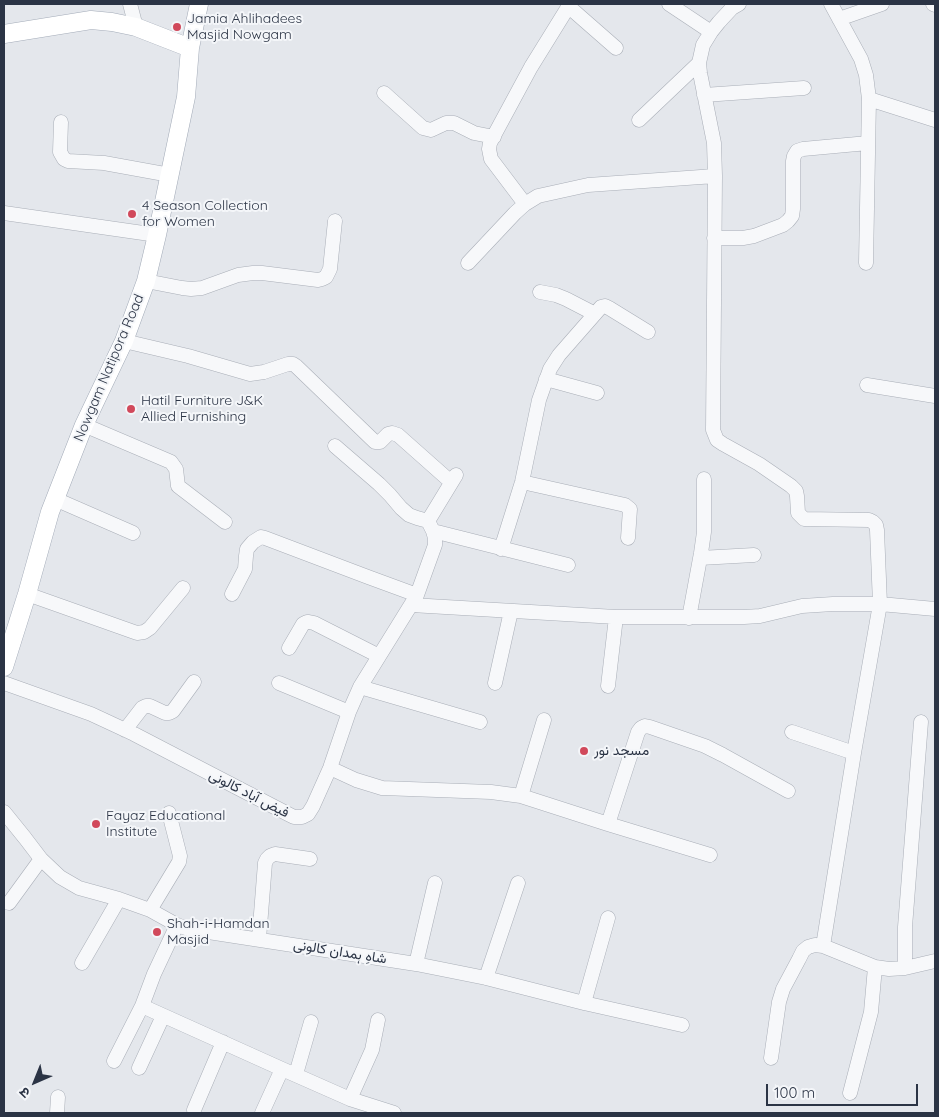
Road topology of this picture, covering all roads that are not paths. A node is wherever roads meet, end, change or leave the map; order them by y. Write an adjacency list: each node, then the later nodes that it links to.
1 (130, 4): 9 (street)
2 (199, 4): 12 (main road, Nowgam Natipora Road)
3 (669, 4): 10 (street)
4 (739, 4): 10 (street)
5 (831, 4): 8 (street)
6 (882, 4): 8 (street)
7 (569, 5): 13 (street); 22 (street)
8 (839, 19): 18 (street)
9 (136, 26): 11 (main road); 12 (main road)
10 (711, 32): 14 (street)
11 (4, 34)
12 (190, 48): 24 (main road, Nowgam Natipora Road)
13 (616, 48)
14 (699, 63): 17 (street); 19 (street)
15 (804, 88): 17 (street)
16 (384, 94): 22 (street)
17 (704, 95): 25 (street)
18 (869, 99): 20 (street); 23 (street)
19 (639, 120)
20 (935, 120)
21 (61, 122): 24 (street)
22 (494, 137): 26 (street)
23 (868, 143): 30 (street); 31 (street)
24 (170, 175): 29 (main road, Nowgam Natipora Road)
25 (715, 176): 26 (street); 30 (street)
26 (525, 204): 32 (street)
27 (4, 212): 29 (street)
28 (335, 221): 33 (street)
29 (157, 235): 33 (main road, Nowgam Natipora Road)
30 (714, 238): 59 (street)
31 (866, 263)
32 (468, 264)
33 (146, 281): 37 (main road, Nowgam Natipora Road)
34 (540, 292): 35 (street)
35 (595, 314): 36 (street); 38 (street)
36 (648, 332)
37 (124, 341): 42 (main road, Nowgam Natipora Road); 48 (street)
38 (546, 379): 40 (street); 45 (street)
39 (867, 385): 41 (street)
40 (597, 393)
41 (935, 396)
42 (84, 425): 46 (main road, Nowgam Natipora Road); 47 (street)
43 (335, 446): 48 (street)
44 (704, 479): 53 (street)
45 (522, 482): 50 (street); 51 (street)
46 (55, 499): 49 (street); 56 (main road, Nowgam Natipora Road)
47 (225, 522)
48 (431, 526): 51 (street); 58 (street, فیض آباد کالونی)
49 (133, 533)
50 (628, 538)
51 (501, 549): 54 (street)
52 (754, 555): 53 (street)
53 (700, 558): 63 (street)
54 (568, 565)
55 (183, 588): 56 (street)
56 (27, 594): 66 (main road, Nowgam Natipora Road)
57 (232, 594): 58 (street)
58 (414, 600): 61 (street); 65 (street, فیض آباد کالونی)
59 (880, 604): 60 (street); 63 (street); 79 (street)
60 (935, 609)
61 (511, 611): 62 (street); 70 (street)
62 (616, 617): 63 (street); 71 (street)
63 (688, 618)
64 (289, 648): 65 (street)
65 (379, 656): 72 (street, فیض آباد کالونی)
66 (4, 667)
67 (194, 682): 77 (street)
68 (4, 683): 77 (street, فیض آباد کالونی)
69 (279, 683): 73 (street)
70 (495, 683)
71 (608, 686)
72 (360, 687): 73 (street, فیض آباد کالونی); 75 (street)
73 (349, 712): 80 (street, فیض آباد کالونی)
74 (544, 720): 82 (street)
75 (480, 722)
76 (921, 722): 102 (street)
77 (125, 730): 80 (street, فیض آباد کالونی)
78 (792, 732): 79 (street)
79 (854, 753): 97 (street)
80 (330, 768): 82 (street)
81 (788, 791): 85 (street)
82 (521, 796): 85 (street)
83 (4, 812): 87 (street, شاہِ ہمدان کالونی)
84 (169, 813): 93 (street)
85 (608, 824): 86 (street)
86 (710, 855)
87 (41, 859): 91 (street, شاہِ ہمدان کالونی); 92 (street)
88 (310, 859): 96 (street)
89 (435, 883): 100 (street)
90 (518, 883): 103 (street)
91 (118, 899): 93 (street, شاہِ ہمدان کالونی); 99 (street)
92 (9, 904)
93 (150, 910): 95 (street, شاہِ ہمدان کالونی)
94 (608, 918): 104 (street)
95 (177, 925): 96 (street, شاہِ ہمدان کالونی); 105 (street)
96 (259, 939): 100 (street, شاہِ ہمدان کالونی)
97 (823, 946): 101 (street); 111 (street)
98 (935, 961): 102 (street)
99 (82, 962)
100 (416, 964): 103 (street, شاہِ ہمدان کالونی)
101 (875, 967): 102 (street); 116 (street)
102 (905, 968)
103 (486, 978): 104 (street, شاہِ ہمدان کالونی)
104 (584, 1002): 109 (street, شاہِ ہمدان کالونی)
105 (142, 1006): 106 (street); 112 (street)
106 (163, 1016): 110 (street); 113 (street)
107 (378, 1020): 118 (street)
108 (311, 1022): 115 (street)
109 (682, 1025)
110 (223, 1042): 114 (street); 119 (street)
111 (771, 1058)
112 (114, 1061)
113 (139, 1068)
114 (282, 1069): 115 (street); 121 (street)
115 (296, 1074): 118 (street)
116 (850, 1092)
117 (58, 1096): 120 (street)
118 (356, 1105): 122 (street)
119 (194, 1110)
120 (57, 1113)
121 (262, 1113)
122 (394, 1113)

